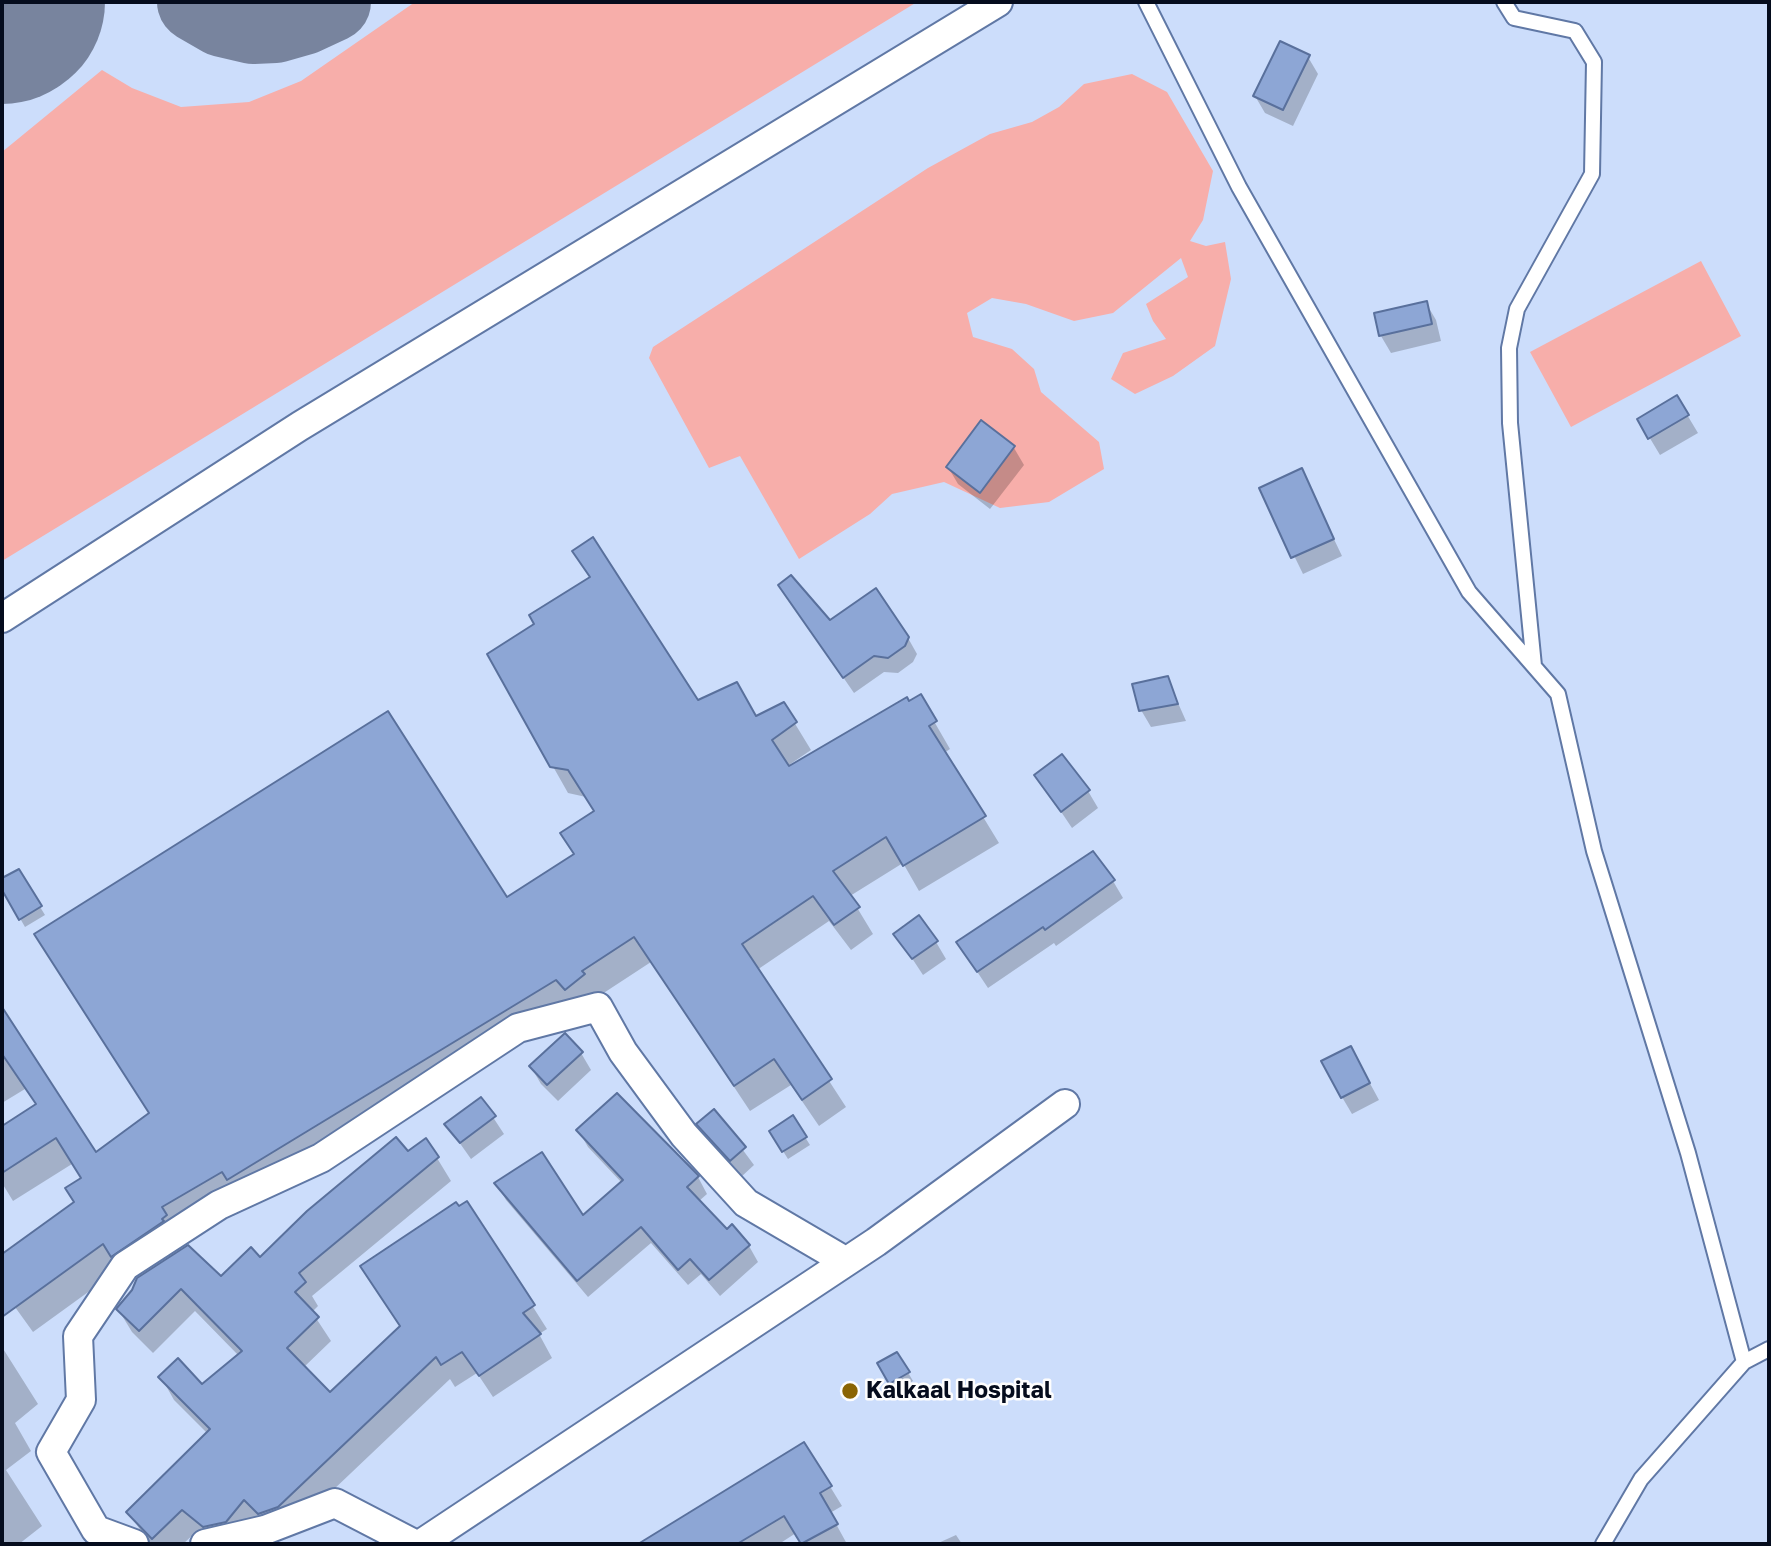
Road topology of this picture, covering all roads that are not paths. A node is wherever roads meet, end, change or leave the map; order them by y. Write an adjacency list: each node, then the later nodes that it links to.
1 (998, 2): 4 (street)
2 (1146, 2): 5 (lane)
3 (1504, 2): 5 (lane)
4 (2, 618)
5 (1534, 666): 9 (lane)
6 (1065, 1104): 7 (street)
7 (845, 1261): 10 (street); 13 (street)
8 (1769, 1349): 9 (lane)
9 (1744, 1362): 14 (lane)
10 (134, 1544)
11 (205, 1544): 12 (street)
12 (414, 1544)
13 (421, 1544)
14 (1603, 1544)

